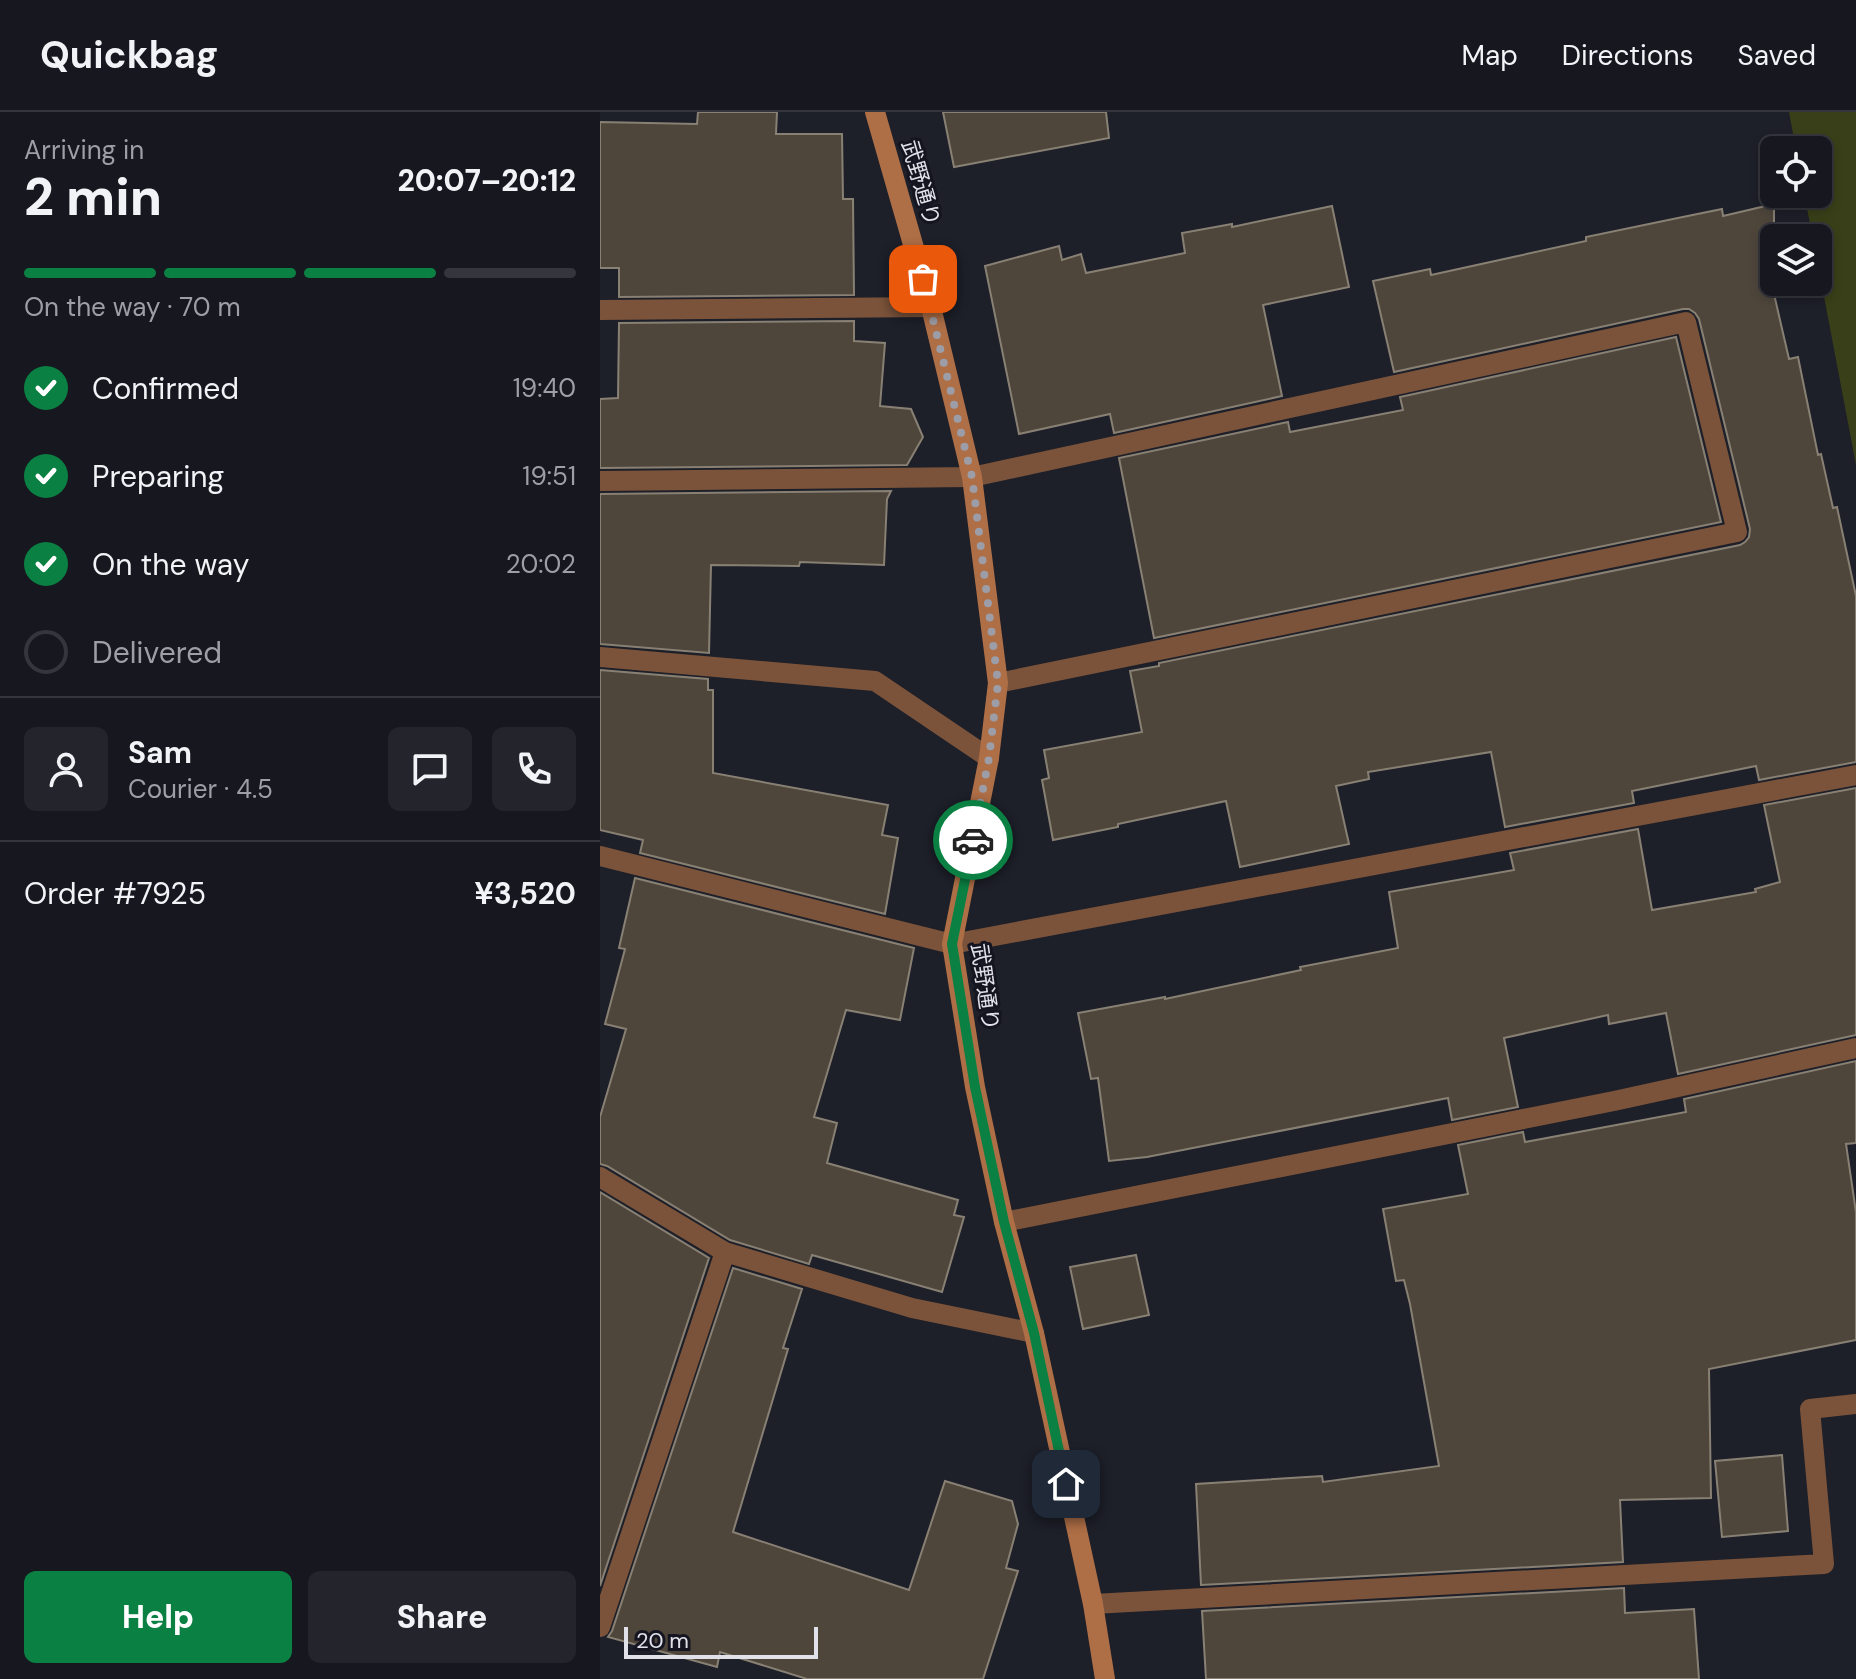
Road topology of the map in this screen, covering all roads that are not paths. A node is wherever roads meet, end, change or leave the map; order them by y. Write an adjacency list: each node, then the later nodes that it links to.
1 (875, 112): 2 (street, 武野通り)
2 (931, 307): 3 (street); 4 (street, 武野通り)
3 (600, 310)
4 (972, 477): 5 (street); 7 (street, 武野通り); 7 (street)
5 (600, 481)
6 (600, 657): 8 (street)
7 (998, 683): 8 (street, 武野通り)
8 (989, 758): 11 (street, 武野通り)
9 (1856, 775): 11 (street)
10 (600, 856): 11 (street)
11 (952, 944): 14 (street, 武野通り)
12 (1856, 1048): 14 (street)
13 (600, 1177): 15 (street)
14 (1004, 1222): 16 (street, 武野通り)
15 (725, 1252): 16 (street); 19 (street)
16 (1034, 1333): 18 (street, 武野通り)
17 (1856, 1404): 18 (street)
18 (1093, 1604): 20 (street, 武野通り)
19 (600, 1627)
20 (1105, 1679)

